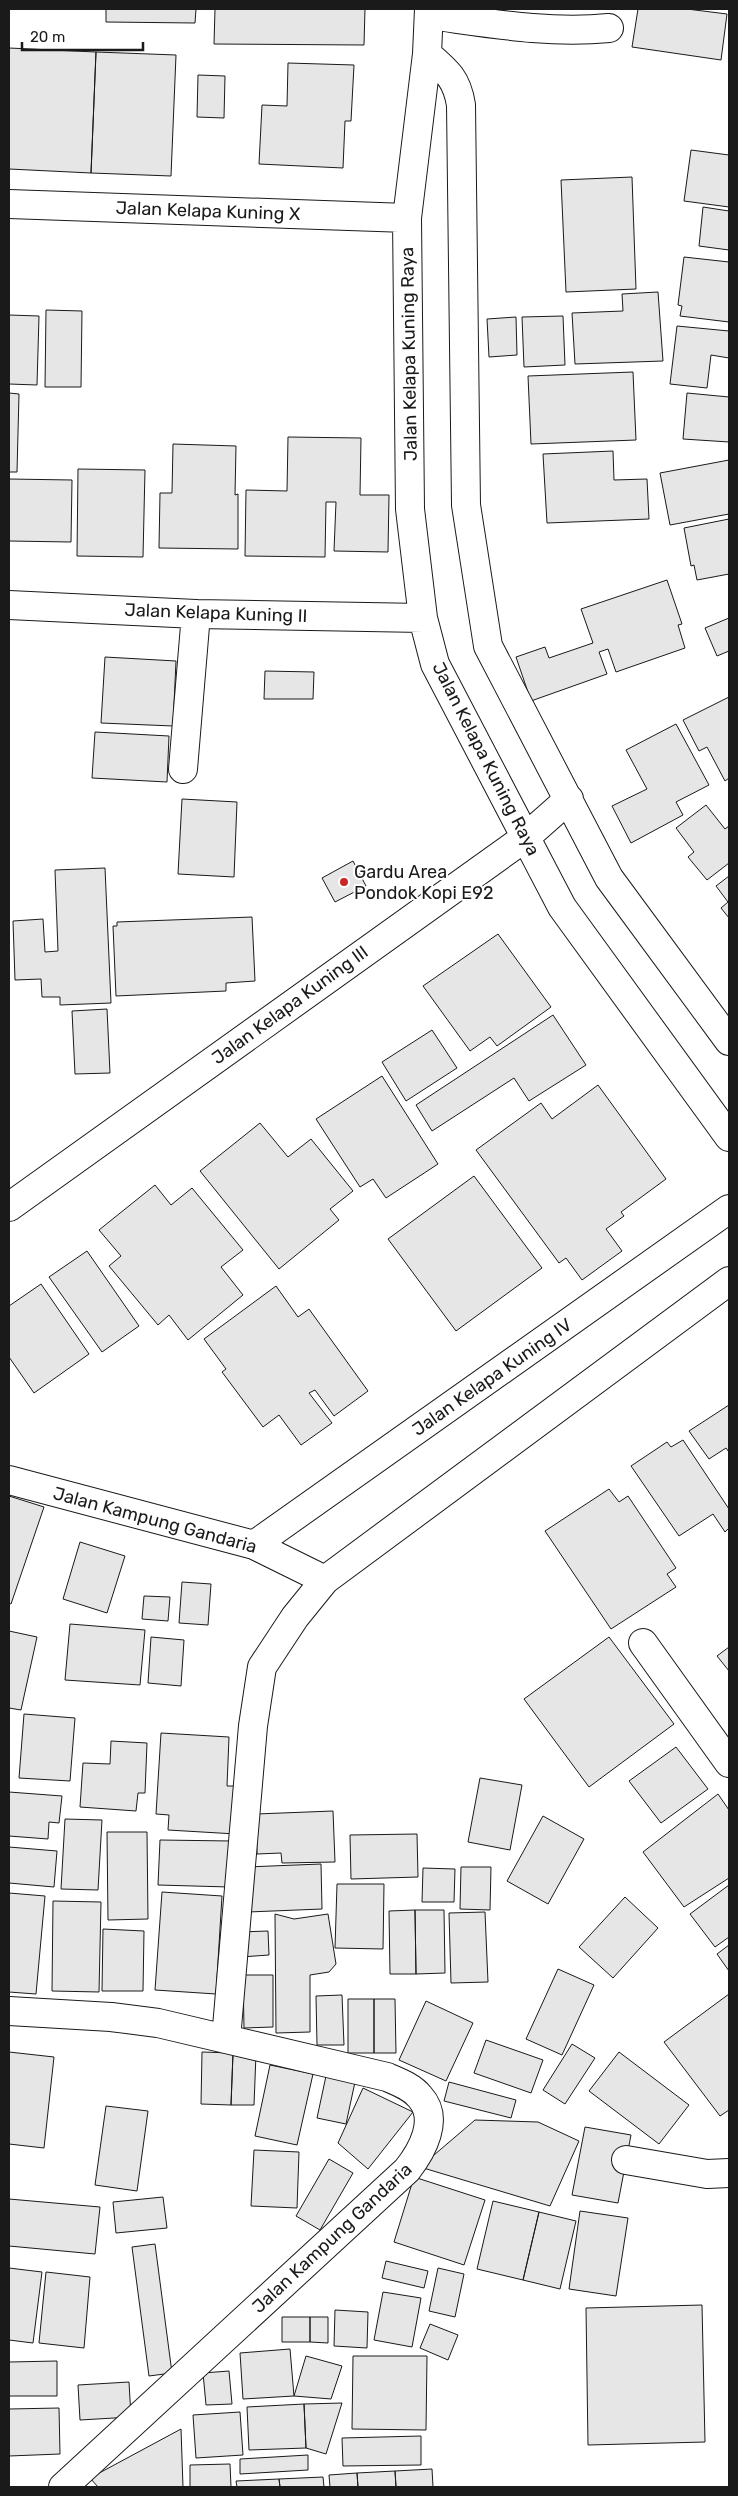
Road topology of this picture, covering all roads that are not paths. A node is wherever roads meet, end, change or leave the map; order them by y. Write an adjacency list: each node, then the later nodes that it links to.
1 (429, 12): 2 (street); 3 (street, Jalan Kelapa Kuning Raya)
2 (609, 28)
3 (427, 54): 5 (street, Jalan Kelapa Kuning Raya); 10 (street)
4 (9, 204): 5 (street, Jalan Kelapa Kuning X)
5 (407, 218): 8 (street, Jalan Kelapa Kuning Raya)
6 (9, 605): 7 (street, Jalan Kelapa Kuning II)
7 (196, 614): 8 (street, Jalan Kelapa Kuning II); 9 (street)
8 (423, 618): 11 (street, Jalan Kelapa Kuning Raya)
9 (183, 769)
10 (569, 800): 11 (street, Jalan Kelapa Kuning III); 12 (street)
11 (526, 837): 13 (street, Jalan Kelapa Kuning Raya); 14 (street, Jalan Kelapa Kuning III)
12 (729, 1040)
13 (729, 1137)
14 (9, 1207)
15 (729, 1209): 18 (street, Jalan Kelapa Kuning IV)
16 (729, 1281): 19 (street)
17 (9, 1480): 18 (street, Jalan Kampung Gandaria)
18 (254, 1545): 19 (street, Jalan Kampung Gandaria)
19 (325, 1580): 23 (street)
20 (643, 1643): 21 (street)
21 (729, 1763)
22 (9, 2011): 23 (street, Jalan Kampung Gandaria)
23 (226, 2039): 26 (street, Jalan Kampung Gandaria)
24 (626, 2160): 25 (street)
25 (729, 2173)
26 (63, 2487)

